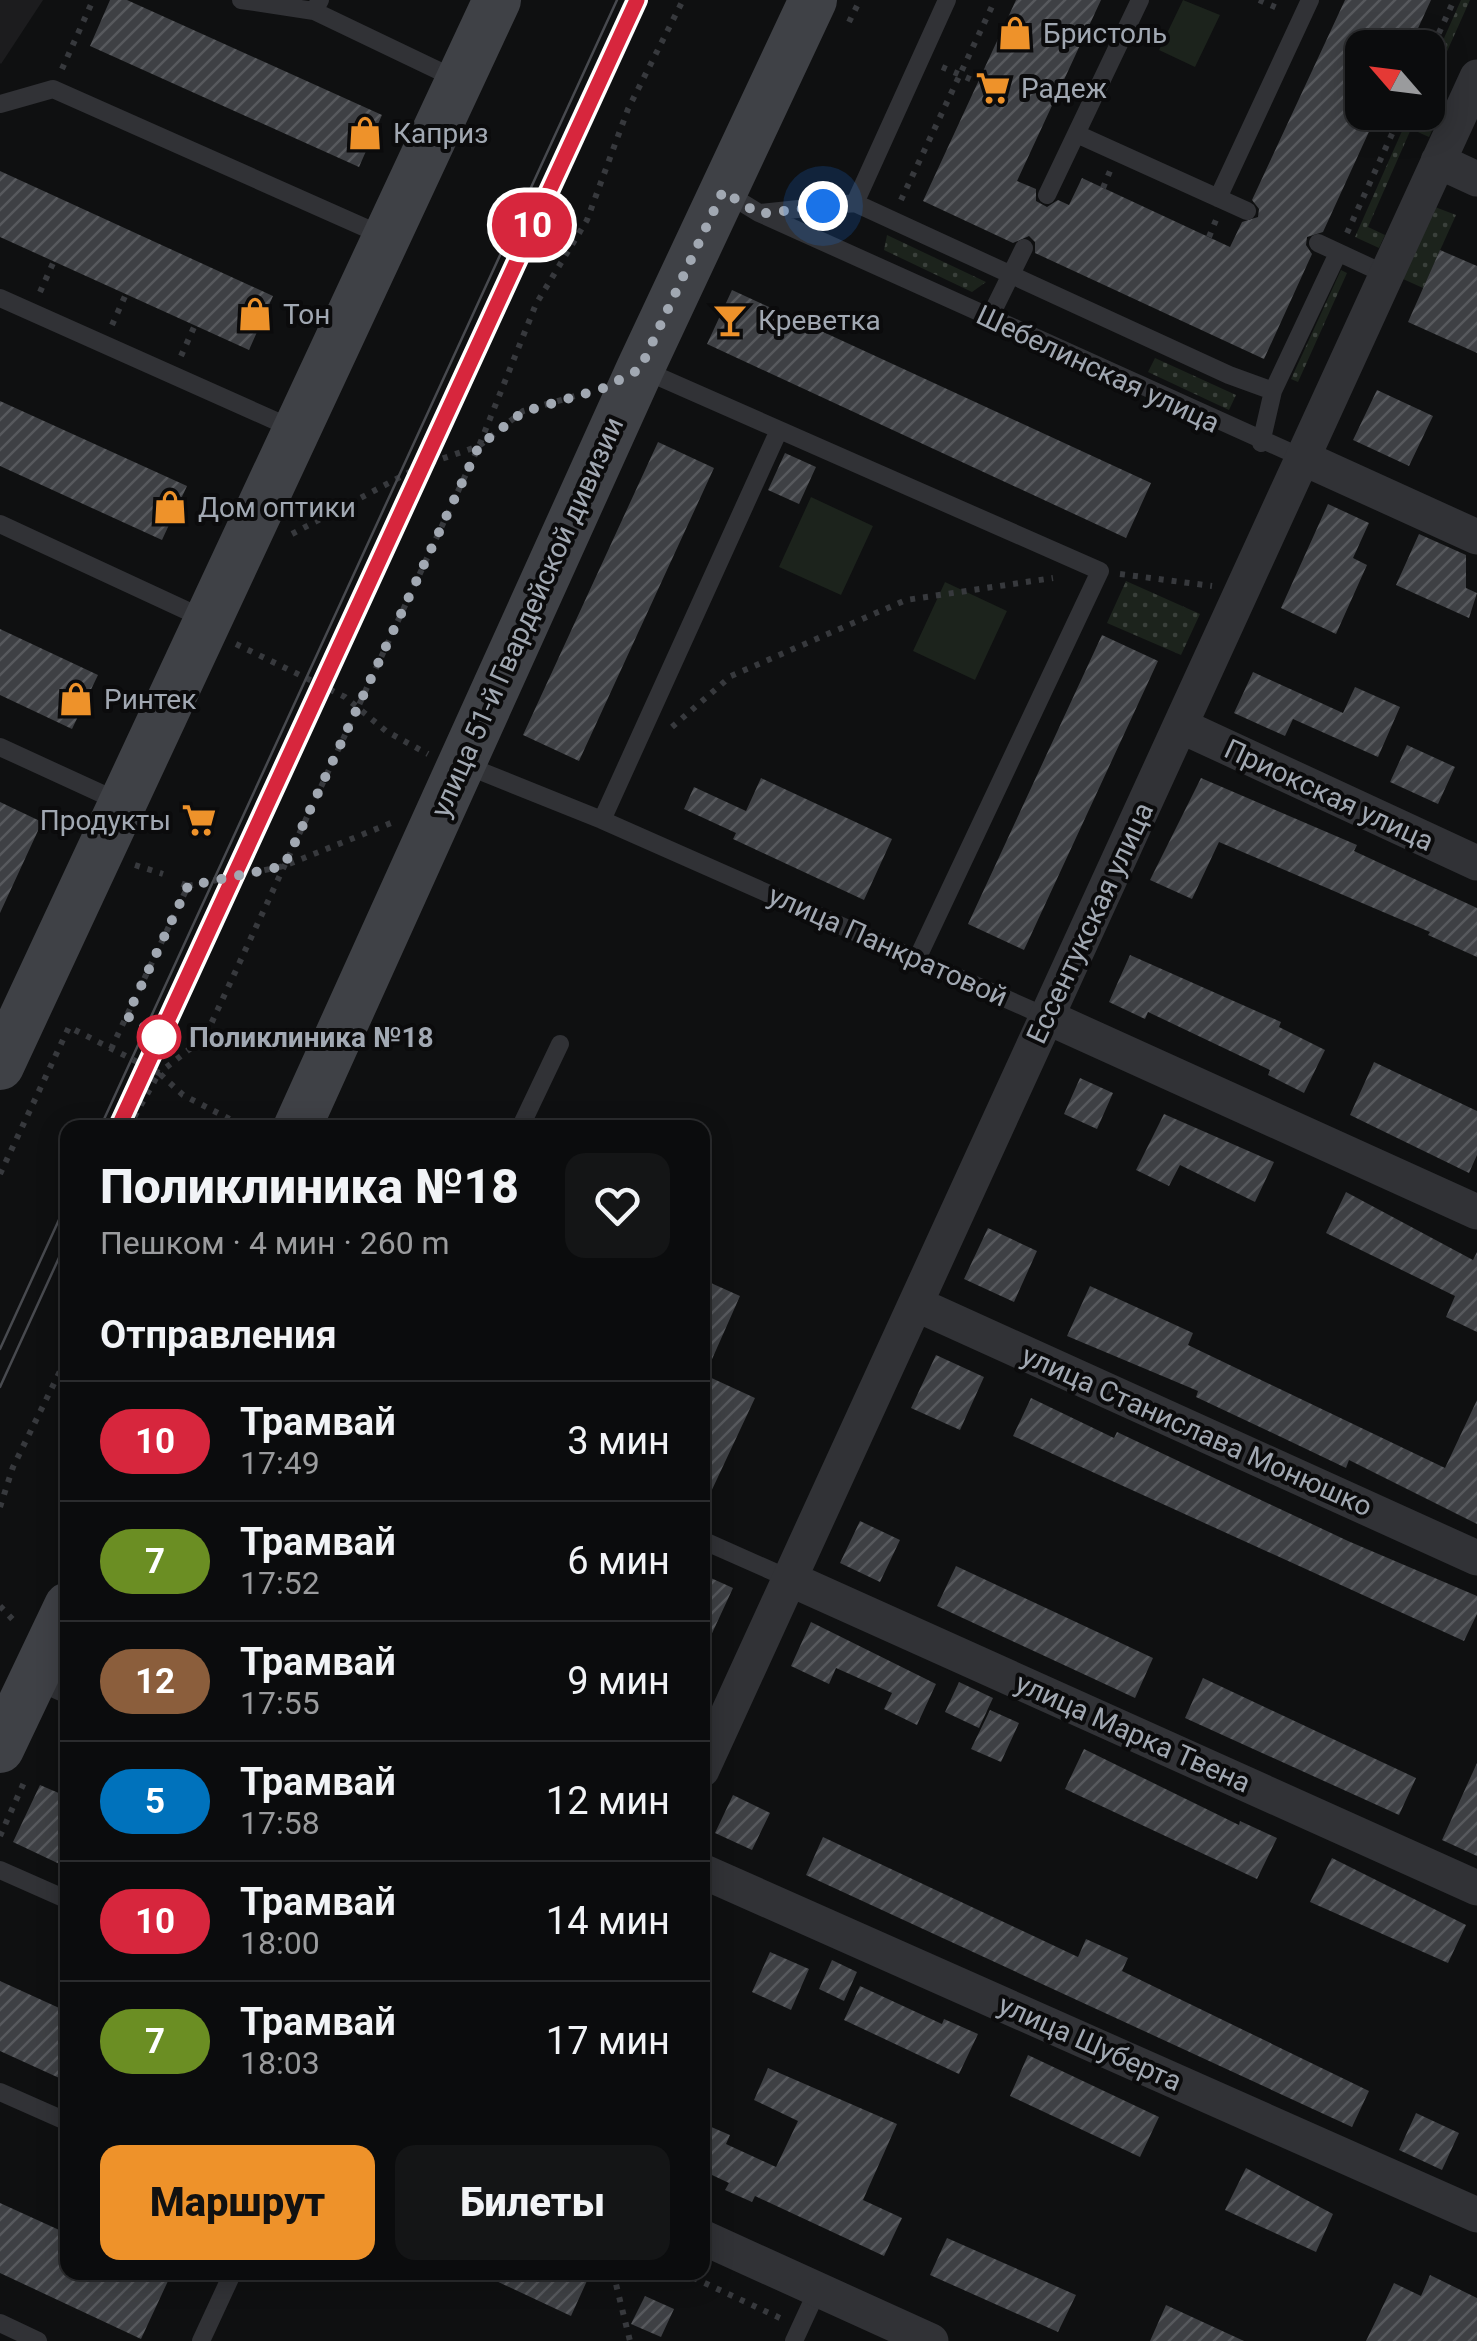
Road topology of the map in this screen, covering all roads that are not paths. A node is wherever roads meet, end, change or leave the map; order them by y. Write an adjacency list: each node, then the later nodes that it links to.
1 (241, 0): 7 (lane)
2 (497, 0): 9 (main road)
3 (813, 0): 16 (main road, улица 51-й Гвардейской дивизии)
4 (947, 0): 17 (lane)
5 (1140, 0): 11 (lane)
6 (1310, 0): 15 (lane)
7 (317, 6): 9 (lane)
8 (1477, 77): 12 (street, Ессентукская улица)
9 (460, 80): 19 (main road)
10 (0, 104): 19 (lane)
11 (1079, 135): 14 (lane); 15 (lane)
12 (1438, 161): 13 (street); 24 (street, Ессентукская улица)
13 (1477, 179)
14 (1047, 194)
15 (1218, 198): 18 (lane)
16 (741, 202): 17 (lane); 26 (lane, Шебелинская улица); 27 (main road, улица 51-й Гвардейской дивизии)
17 (855, 203): 23 (lane)
18 (1247, 211)
19 (386, 237): 29 (main road)
20 (1318, 243): 22 (lane)
21 (1024, 248): 23 (lane)
22 (1338, 252): 24 (lane); 28 (lane)
23 (1012, 274): 26 (lane); 28 (lane)
24 (1387, 275): 32 (street, Ессентукская улица)
25 (0, 298): 29 (lane)
26 (989, 319): 31 (lane, Шебелинская улица)
27 (640, 369): 30 (lane); 38 (main road, улица 51-й Гвардейской дивизии)
28 (1274, 391): 31 (lane)
29 (297, 430): 35 (main road)
30 (779, 430): 40 (lane); 42 (lane)
31 (1261, 443): 32 (lane, Шебелинская улица)
32 (1303, 458): 34 (street, Шебелинская улица); 36 (street, Ессентукская улица)
33 (0, 524): 35 (lane)
34 (1477, 538)
35 (205, 625): 39 (main road)
36 (1181, 726): 41 (street, Приокская улица); 43 (street, Ессентукская улица)
37 (0, 748): 39 (lane)
38 (452, 780): 40 (lane, улица Панкратовой); 46 (main road, улица 51-й Гвардейской дивизии)
39 (122, 803): 45 (main road)
40 (602, 820): 42 (lane, улица Панкратовой)
41 (1477, 863)
42 (917, 959): 43 (lane, улица Панкратовой)
43 (1047, 1017): 48 (street, улица Панкратовой); 49 (street, Ессентукская улица)
44 (560, 1044): 47 (lane)
45 (0, 1066)
46 (300, 1120)
47 (524, 1120)
48 (1477, 1212)
49 (916, 1304): 51 (street, улица Станислава Монюшко); 52 (street, Ессентукская улица)
50 (710, 1544): 52 (lane)
51 (1477, 1558)
52 (790, 1579): 56 (street, Ессентукская улица); 59 (street, улица Марка Твена)
53 (60, 1642): 54 (main road)
54 (50, 1687): 55 (main road)
55 (0, 1749)
56 (710, 1753)
57 (0, 1870): 60 (lane)
58 (710, 1876): 63 (street, улица Шуберта)
59 (1477, 1888)
60 (60, 1896)
61 (0, 2092): 62 (lane)
62 (60, 2118)
63 (1477, 2216)
64 (710, 2241): 66 (street)
65 (229, 2280): 70 (lane)
66 (818, 2289): 68 (lane); 71 (street)
67 (0, 2324): 69 (lane)
68 (797, 2334)
69 (38, 2341)
70 (201, 2341)
71 (931, 2341)

